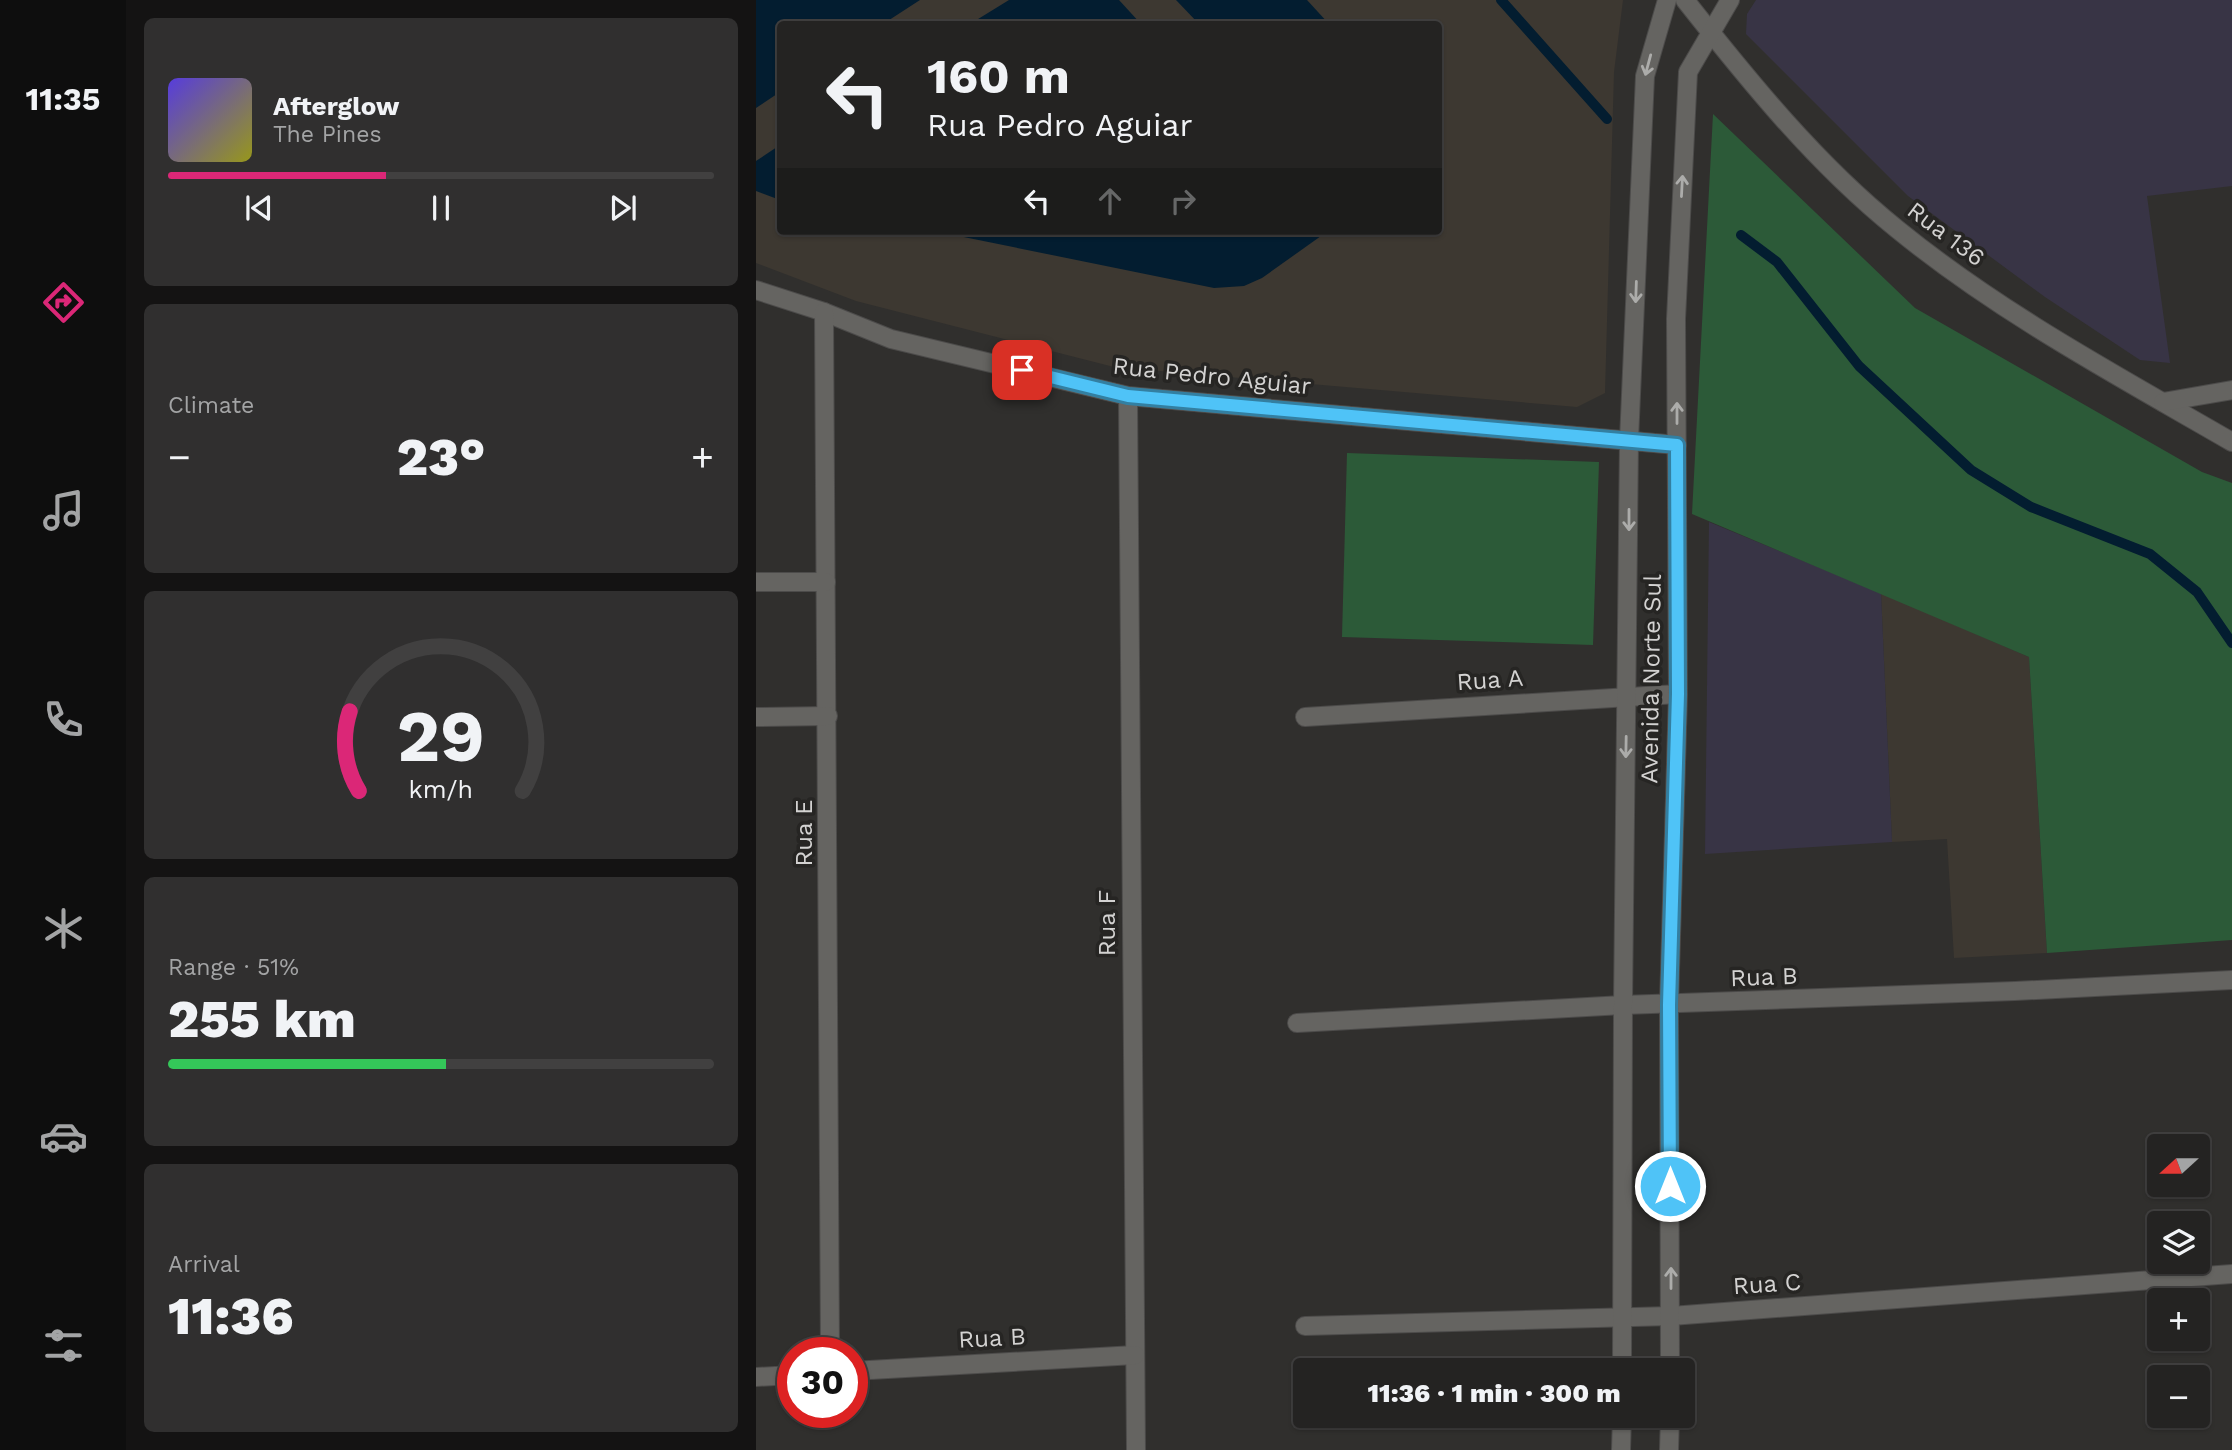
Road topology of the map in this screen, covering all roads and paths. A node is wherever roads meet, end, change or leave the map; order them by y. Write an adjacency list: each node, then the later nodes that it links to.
1 (1667, 0): 10 (street, Avenida Norte Sul, one-way to 10)
2 (1685, 0): 4 (street, Rua 136)
3 (1730, 0): 4 (street, Avenida Norte Sul)
4 (1710, 32): 9 (street, Rua 136); 12 (street, Avenida Norte Sul, one-way to 4)
5 (756, 290): 6 (street, Rua Pedro Aguiar)
6 (824, 312): 8 (street, Rua Pedro Aguiar); 14 (street, Rua E)
7 (2232, 390): 9 (street)
8 (1128, 396): 10 (street, Rua Pedro Aguiar); 29 (street, Rua F)
9 (2163, 402): 11 (street, Rua 136)
10 (1629, 440): 12 (street, Rua Pedro Aguiar); 16 (street, Avenida Norte Sul, one-way to 16)
11 (2232, 442)
12 (1677, 445): 15 (street, Avenida Norte Sul)
13 (756, 582): 14 (street)
14 (826, 582): 17 (street, Rua E)
15 (1678, 694): 16 (street, Rua A); 22 (street, Avenida Norte Sul)
16 (1627, 696): 18 (street, Rua A); 21 (street, Avenida Norte Sul, one-way to 21)
17 (828, 716): 19 (street); 28 (street, Rua E)
18 (1305, 717)
19 (756, 718)
20 (2232, 980): 22 (street, Rua B)
21 (1623, 1005): 22 (street, Rua B); 23 (street, Rua B); 26 (street, Avenida Norte Sul)
22 (1669, 1005): 25 (street, Avenida Norte Sul, one-way to 22)
23 (1297, 1023)
24 (2232, 1274): 25 (street, Rua C)
25 (1671, 1316): 26 (street, Rua C); 31 (street, Avenida Norte Sul)
26 (1623, 1317): 27 (street, Rua C); 30 (street, Avenida Norte Sul)
27 (1305, 1326)
28 (830, 1337)
29 (1135, 1355): 32 (street, Rua B); 37 (street, Rua F)
30 (1622, 1358)
31 (1670, 1358)
32 (868, 1370)
33 (777, 1376): 34 (street)
34 (756, 1377)
35 (1622, 1428): 38 (street)
36 (1670, 1428): 39 (street)
37 (1136, 1450)
38 (1621, 1450)
39 (1669, 1450)

